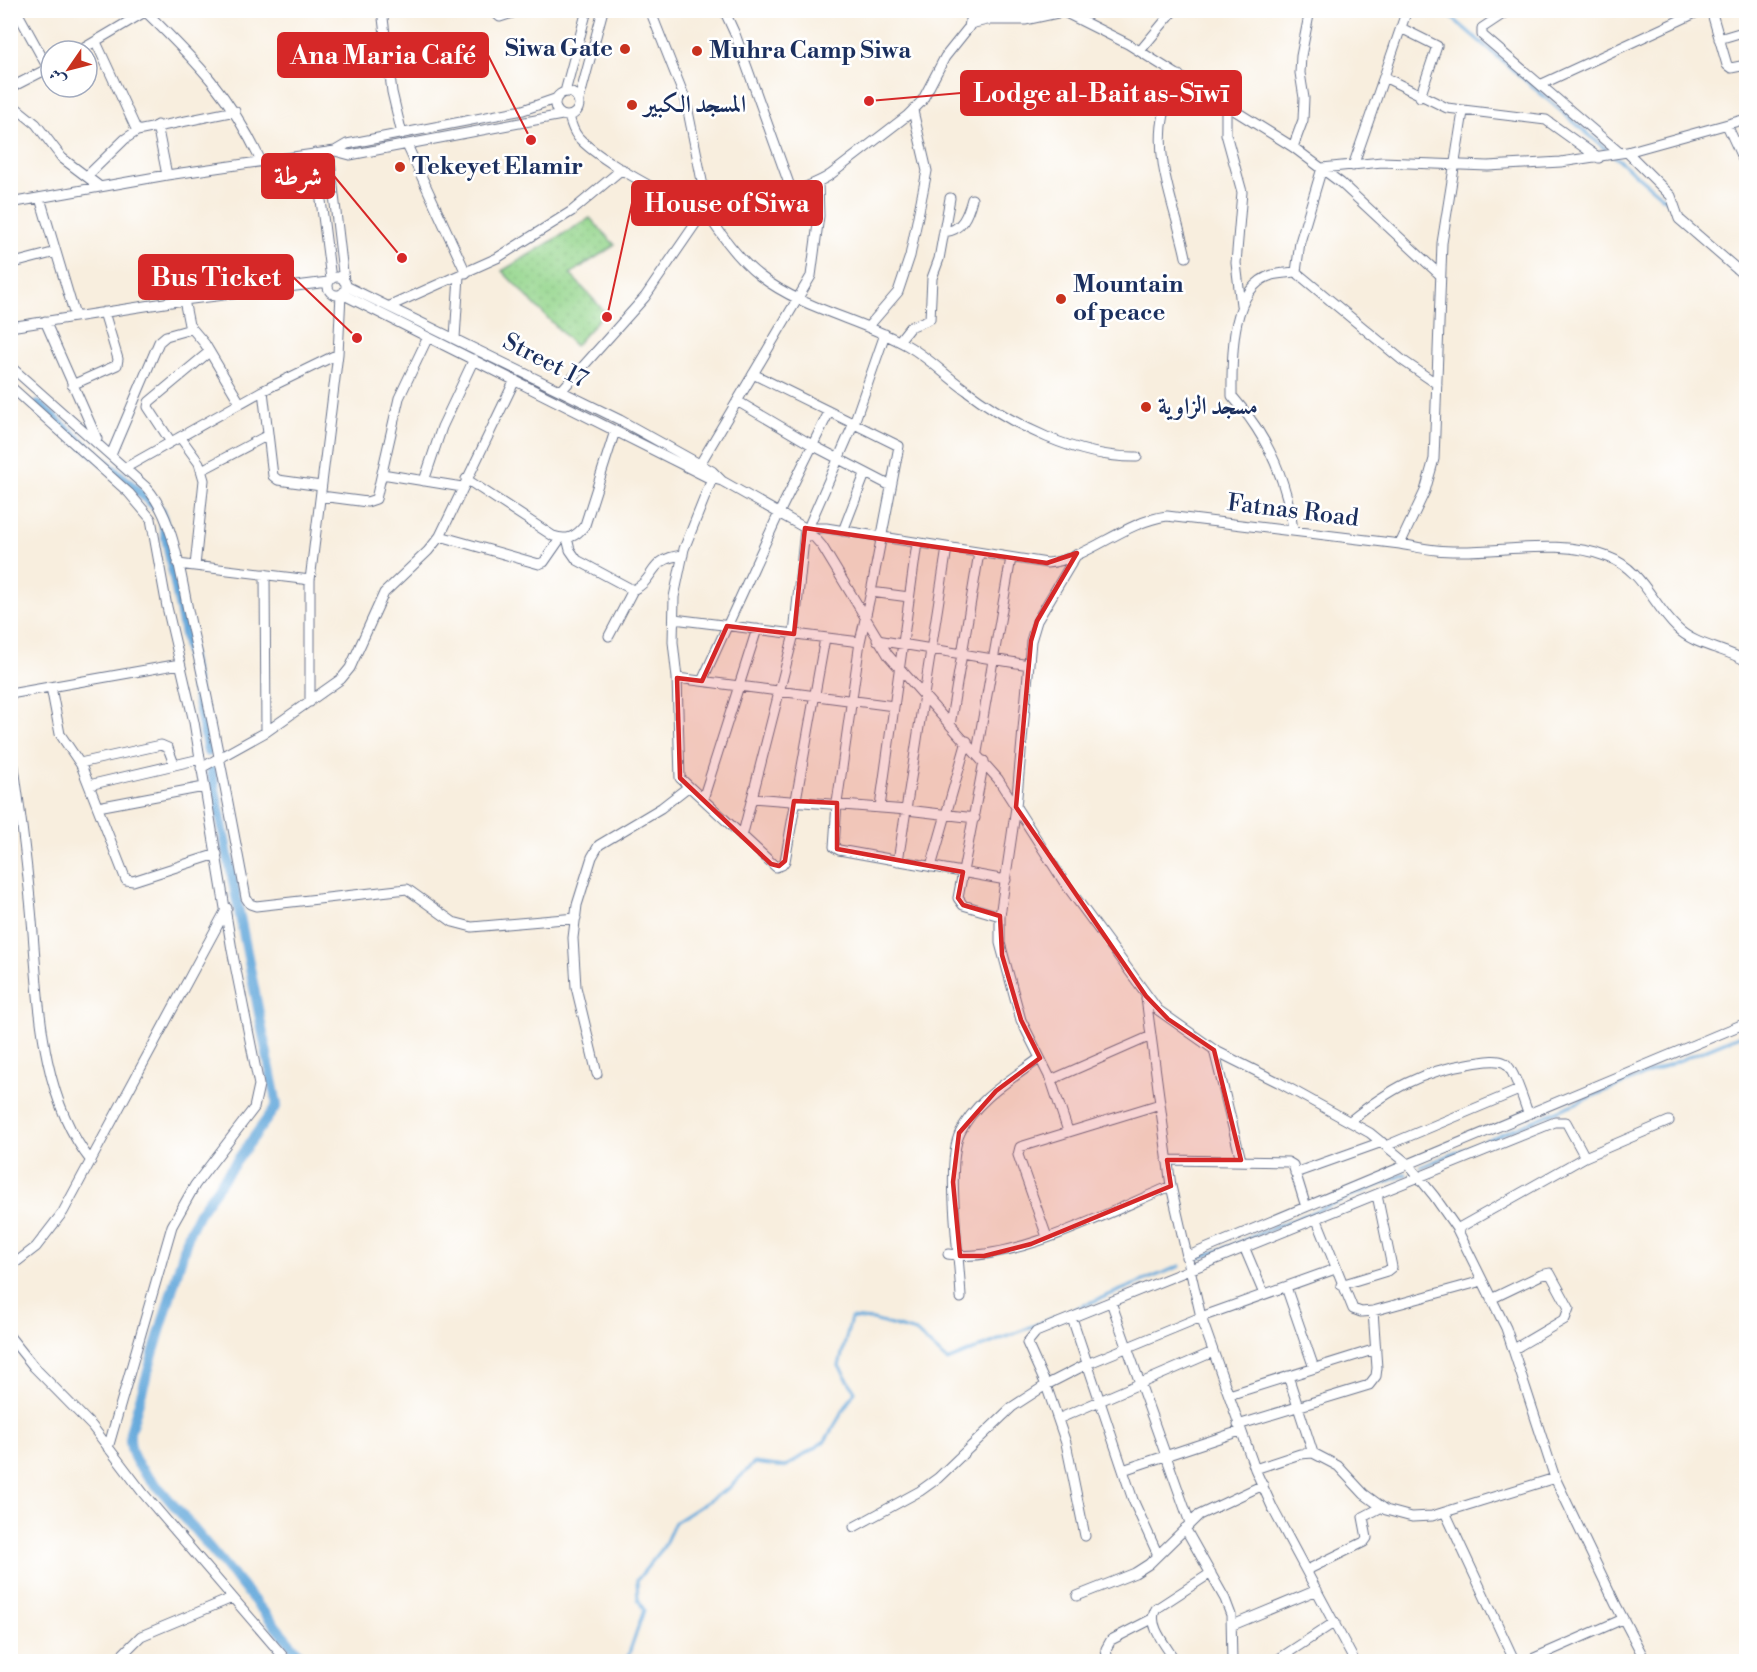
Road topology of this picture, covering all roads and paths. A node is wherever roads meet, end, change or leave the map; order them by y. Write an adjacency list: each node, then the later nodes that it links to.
1 (16, 10): 23 (street)
2 (382, 10): 46 (street)
3 (492, 10): 4 (street)
4 (522, 10)
5 (587, 10): 32 (street)
6 (603, 10): 35 (street)
7 (650, 10): 64 (street)
8 (724, 10): 63 (street)
9 (972, 10): 18 (street)
10 (1174, 10): 25 (street)
11 (1310, 10): 48 (street)
12 (1407, 10): 19 (street)
13 (1509, 10): 30 (street)
14 (1702, 10): 30 (street)
15 (1711, 10): 21 (street)
16 (147, 11): 22 (street); 38 (street)
17 (1061, 11): 18 (street); 25 (street)
18 (970, 24): 39 (street)
19 (1401, 28): 29 (street); 33 (street)
20 (1746, 31): 21 (street)
21 (1719, 39): 26 (street)
22 (99, 40)
23 (39, 49)
24 (99, 49): 45 (street)
25 (1140, 51): 28 (street)
26 (1746, 65)
27 (39, 73): 31 (street)
28 (1179, 75): 36 (street); 78 (street)
29 (1384, 77): 33 (street); 55 (street)
30 (1542, 84): 50 (street)
31 (10, 88)
32 (565, 92): 34 (street); 35 (street)
33 (1420, 97): 40 (street)
34 (555, 99): 41 (street); 46 (street)
35 (579, 100): 41 (street)
36 (1226, 104): 48 (street); 89 (street)
37 (13, 110): 60 (street)
38 (236, 111): 43 (street); 53 (street)
39 (913, 111): 61 (street); 95 (street)
40 (1463, 112): 52 (street); 54 (street)
41 (566, 115): 47 (street); 58 (street)
42 (1746, 118): 44 (street)
43 (158, 125): 45 (street); 59 (street)
44 (1727, 125): 50 (street); 56 (street)
45 (137, 131): 60 (street)
46 (402, 134): 49 (street)
47 (407, 145): 49 (street); 82 (street)
48 (1293, 147): 57 (street)
49 (332, 151): 51 (street); 71 (street)
50 (1623, 152): 52 (street); 84 (street)
51 (315, 153): 53 (street); 72 (street)
52 (1599, 158): 54 (street)
53 (261, 161): 59 (street)
54 (1456, 164): 55 (street); 83 (street)
55 (1353, 166): 57 (street)
56 (1746, 166)
57 (1322, 168): 81 (street); 83 (street)
58 (622, 169): 70 (street); 82 (street)
59 (167, 175): 62 (street)
60 (87, 176): 62 (street)
61 (818, 184): 63 (street); 87 (street)
62 (99, 186): 65 (street)
63 (792, 192): 69 (street)
64 (705, 196): 69 (street); 70 (street)
65 (40, 198): 68 (street); 77 (street)
66 (950, 198): 75 (street)
67 (972, 199): 75 (street)
68 (10, 203)
69 (715, 205): 73 (street)
70 (690, 208): 74 (street)
71 (336, 214): 72 (street); 86 (street)
72 (323, 215): 85 (street)
73 (710, 218): 74 (street); 87 (street)
74 (698, 220): 111 (street)
75 (944, 232): 79 (street)
76 (949, 251): 79 (street)
77 (56, 252): 80 (street); 92 (street)
78 (1186, 257)
79 (939, 259): 100 (street)
80 (10, 264)
81 (1296, 272): 89 (street); 107 (street)
82 (463, 274): 90 (street); 99 (street)
83 (1440, 274): 107 (street)
84 (1746, 277)
85 (329, 281): 86 (street); 86 (street); 88 (street)
86 (343, 289): 90 (street, Street 17); 98 (street, Street 17); 102 (street)
87 (799, 299): 95 (street); 105 (street)
88 (184, 300): 91 (street); 96 (street)
89 (1241, 305): 137 (street)
90 (390, 306): 99 (street, Street 17)
91 (104, 312): 92 (street); 109 (street)
92 (75, 316): 93 (street)
93 (45, 321): 94 (street); 109 (street)
94 (10, 327)
95 (868, 327): 97 (street)
96 (191, 329): 101 (street); 122 (street)
97 (885, 334): 100 (street); 115 (street)
98 (428, 337): 103 (street, Street 17); 128 (street)
99 (455, 338): 111 (street, Street 17)
100 (899, 341): 123 (street)
101 (209, 352): 113 (street); 119 (street)
102 (338, 354): 110 (street); 134 (street)
103 (474, 359): 106 (street, Street 17); 131 (street)
104 (10, 366): 120 (street)
105 (753, 374): 112 (street); 114 (street)
106 (515, 380): 116 (street, Street 17); 132 (street)
107 (1437, 384): 143 (street)
108 (10, 386): 170 (street)
109 (72, 386): 120 (street)
110 (263, 391): 113 (street); 117 (street)
111 (561, 391): 125 (street, Street 17)
112 (737, 400): 121 (street); 125 (street)
113 (240, 403): 118 (street)
114 (829, 412): 115 (street); 121 (street)
115 (854, 423): 124 (street); 133 (street)
116 (615, 431): 130 (street, Street 17); 141 (street)
117 (267, 435): 127 (street); 134 (street)
118 (180, 437): 119 (street); 127 (street)
119 (171, 442): 126 (street)
120 (100, 444): 122 (street)
121 (812, 445): 124 (street); 135 (street)
122 (111, 455): 126 (street)
123 (1137, 458)
124 (839, 460): 129 (street); 136 (street)
125 (700, 464): 130 (street, Street 17)
126 (125, 468): 149 (street)
127 (202, 470): 150 (street)
128 (382, 474): 131 (street); 134 (street)
129 (865, 474): 133 (street); 138 (street)
130 (717, 480): 135 (street, Street 17); 147 (street)
131 (424, 481): 132 (street)
132 (464, 483): 139 (street); 141 (street)
133 (891, 486): 140 (street)
134 (321, 491): 152 (street)
135 (779, 513): 136 (street, Street 17); 158 (street)
136 (806, 529): 138 (street, Fatnas Road); 156 (street); 160 (street)
137 (1293, 530): 143 (street, Fatnas Road); 146 (street, Fatnas Road)
138 (843, 531): 140 (street, Fatnas Road)
139 (440, 536): 141 (street); 182 (street)
140 (881, 537): 142 (street, Fatnas Road); 154 (street)
141 (564, 538): 153 (street)
142 (917, 543): 144 (street, Fatnas Road); 155 (street)
143 (1400, 544): 169 (street, Fatnas Road)
144 (946, 548): 145 (street, Fatnas Road); 166 (street)
145 (979, 553): 148 (street, Fatnas Road); 167 (street)
146 (1077, 553): 148 (street, Fatnas Road); 171 (street)
147 (683, 555): 153 (street); 157 (street)
148 (1011, 558): 168 (street)
149 (178, 564): 150 (street); 189 (street)
150 (195, 566): 151 (street)
151 (265, 574): 152 (street); 185 (street)
152 (310, 580): 182 (street)
153 (633, 590): 161 (street)
154 (871, 592): 155 (street); 156 (street)
155 (909, 597): 165 (street)
156 (864, 618): 163 (street); 164 (street)
157 (674, 619): 158 (street); 173 (street)
158 (727, 626): 159 (street); 174 (street)
159 (757, 629): 160 (street); 176 (street)
160 (794, 634): 162 (street); 177 (street)
161 (609, 636)
162 (825, 638): 164 (street); 179 (street)
163 (877, 640): 165 (street); 172 (street)
164 (860, 642): 181 (street)
165 (903, 643): 166 (street); 172 (street)
166 (932, 647): 167 (street); 180 (street)
167 (962, 652): 168 (street); 184 (street)
168 (993, 658): 171 (street); 188 (street)
169 (1746, 661)
170 (180, 664): 175 (street); 192 (street)
171 (1029, 665): 203 (street)
172 (900, 670): 180 (street); 183 (street)
173 (677, 678): 174 (street); 196 (street)
174 (702, 681): 176 (street)
175 (51, 687): 178 (street); 191 (street)
176 (739, 687): 177 (street); 198 (street)
177 (779, 692): 179 (street); 197 (street)
178 (10, 694)
179 (815, 695): 181 (street); 199 (street)
180 (925, 698): 184 (street); 204 (street)
181 (852, 700): 183 (street); 200 (street)
182 (310, 702): 185 (street)
183 (894, 706): 202 (street)
184 (950, 725): 187 (street)
185 (266, 732): 189 (street)
186 (10, 740): 233 (street)
187 (967, 741): 188 (street); 205 (street)
188 (977, 752): 190 (street)
189 (221, 759): 192 (street); 215 (street)
190 (984, 761): 203 (street); 206 (street)
191 (80, 763): 193 (street); 194 (street)
192 (201, 763): 193 (street); 195 (street)
193 (174, 764): 194 (street)
194 (89, 785): 201 (street)
195 (204, 787): 201 (street); 208 (street)
196 (688, 787): 198 (street); 215 (street)
197 (752, 798): 199 (street); 207 (street)
198 (703, 799): 207 (street)
199 (794, 801): 200 (street); 207 (street)
200 (837, 803): 202 (street); 209 (street)
201 (98, 807): 208 (street)
202 (880, 807): 204 (street)
203 (1016, 807): 212 (street); 216 (street)
204 (907, 810): 205 (street); 209 (street)
205 (946, 814): 206 (street); 210 (street)
206 (975, 818): 211 (street)
207 (742, 837)
208 (217, 854): 213 (street)
209 (898, 861): 210 (street)
210 (931, 867): 211 (street)
211 (963, 872): 212 (street); 214 (street)
212 (1006, 880): 214 (street)
213 (227, 908): 233 (street); 275 (street)
214 (1000, 916): 220 (street)
215 (576, 918): 221 (street)
216 (1146, 996): 218 (street); 219 (street)
217 (1746, 1023): 225 (street)
218 (1151, 1036): 222 (street); 224 (street)
219 (1214, 1050): 226 (street); 232 (street)
220 (1040, 1058): 222 (street); 245 (street)
221 (597, 1074)
222 (1051, 1080): 228 (street)
223 (1519, 1090): 225 (street); 226 (street); 229 (street)
224 (1160, 1104): 228 (street); 231 (street)
225 (1528, 1113): 234 (street)
226 (1350, 1121): 229 (street)
227 (1669, 1121): 230 (street)
228 (1068, 1131): 242 (street)
229 (1385, 1143): 234 (street); 235 (street)
230 (1585, 1157): 236 (street); 241 (street)
231 (1167, 1160): 232 (street); 237 (street)
232 (1241, 1160): 235 (street)
233 (91, 1161): 247 (street)
234 (1408, 1164): 236 (street); 239 (street)
235 (1295, 1173): 239 (street)
236 (1418, 1177): 238 (street); 241 (street)
237 (1171, 1186): 242 (street); 246 (street)
238 (1377, 1195): 240 (street); 251 (street)
239 (1306, 1207): 246 (street)
240 (1317, 1220): 243 (street); 248 (street)
241 (1457, 1229): 250 (street)
242 (1047, 1237): 245 (street)
243 (1245, 1249): 249 (street); 253 (street)
244 (948, 1254): 245 (street)
245 (960, 1256): 254 (street)
246 (1186, 1257): 249 (street)
247 (11, 1267)
248 (1335, 1269): 251 (street); 252 (street)
249 (1189, 1271): 256 (street); 258 (street)
250 (1482, 1281): 255 (street); 257 (street)
251 (1341, 1285): 257 (street)
252 (1286, 1287): 253 (street); 266 (street)
253 (1264, 1294): 258 (street)
254 (961, 1298)
255 (1491, 1299): 262 (street); 262 (street)
256 (1111, 1302): 259 (street); 261 (street)
257 (1373, 1311): 263 (street)
258 (1201, 1317): 261 (street); 264 (street)
259 (1072, 1318): 265 (street); 269 (street)
260 (10, 1337): 275 (street)
261 (1128, 1347): 265 (street); 268 (street)
262 (1514, 1348): 280 (street)
263 (1376, 1349): 266 (street); 272 (street)
264 (1213, 1352): 268 (street); 270 (street)
265 (1088, 1364): 269 (street); 271 (street)
266 (1314, 1368): 267 (street)
267 (1288, 1376): 270 (street); 272 (street)
268 (1141, 1383): 271 (street); 277 (street)
269 (1046, 1385): 273 (street); 285 (street)
270 (1229, 1395): 274 (street)
271 (1100, 1402): 273 (street); 279 (street)
272 (1299, 1407): 274 (street); 276 (street)
273 (1058, 1419): 286 (street)
274 (1239, 1428): 277 (street); 278 (street)
275 (108, 1448): 292 (street)
276 (1313, 1453): 278 (street); 282 (street)
277 (1167, 1456): 279 (street); 284 (street)
278 (1256, 1469): 281 (street)
279 (1123, 1470): 287 (street)
280 (1555, 1478): 283 (street); 294 (street)
281 (1263, 1485): 284 (street); 288 (street)
282 (1382, 1507): 283 (street); 288 (street)
283 (1445, 1512): 304 (street)
284 (1188, 1525): 287 (street); 289 (street)
285 (854, 1527)
286 (1085, 1536)
287 (1158, 1555): 291 (street)
288 (1307, 1570): 290 (street)
289 (1211, 1573): 293 (street); 296 (street)
290 (1317, 1590): 295 (street); 296 (street)
291 (1077, 1596)
292 (232, 1598): 297 (street); 298 (street)
293 (1152, 1619): 299 (street); 300 (street)
294 (1623, 1619): 305 (street); 306 (street)
295 (1335, 1622): 302 (street); 303 (street)
296 (1233, 1625): 301 (street)
297 (116, 1662)
298 (288, 1662)
299 (1108, 1662)
300 (1176, 1662)
301 (1232, 1662)
302 (1274, 1662)
303 (1355, 1662)
304 (1515, 1662)
305 (1525, 1662)
306 (1646, 1662)

